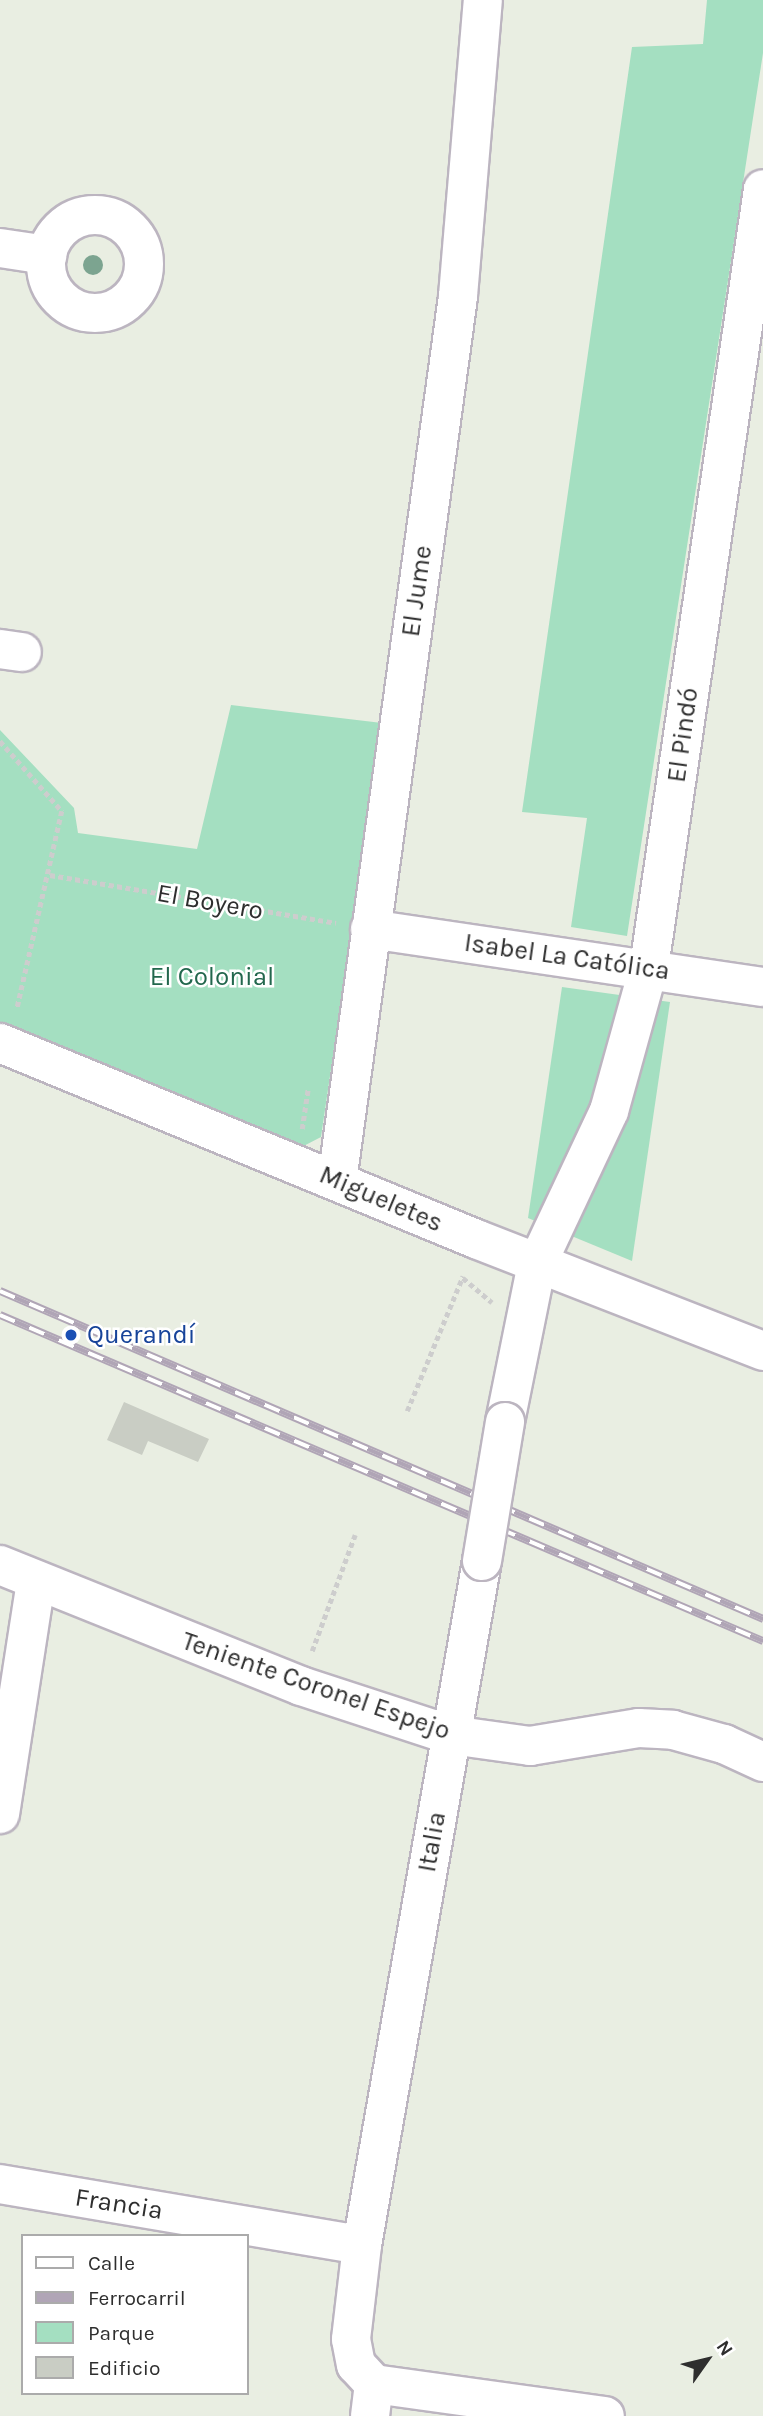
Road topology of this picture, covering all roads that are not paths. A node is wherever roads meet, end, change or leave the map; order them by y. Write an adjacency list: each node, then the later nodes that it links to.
1 (483, 0): 5 (street, El Jume)
2 (763, 189): 6 (street, El Pindó)
3 (0, 248): 4 (street)
4 (47, 256)
5 (370, 929): 6 (street, Isabel La Católica); 9 (street, El Jume)
6 (649, 967): 7 (street, Isabel La Católica); 10 (street, El Pindó)
7 (763, 987)
8 (8, 1022): 9 (street, Migueletes)
9 (337, 1181): 10 (street, Migueletes)
10 (537, 1264): 11 (street, Migueletes); 14 (street, Italia, bridge)
11 (763, 1351)
12 (0, 1565): 13 (street, Teniente Coronel Espejo)
13 (36, 1581): 14 (street, Teniente Coronel Espejo); 16 (street)
14 (451, 1735): 15 (street, Teniente Coronel Espejo); 18 (street, Italia)
15 (763, 1762)
16 (0, 1814)
17 (0, 2184): 18 (street, Francia)
18 (362, 2245): 19 (street, Italia)
19 (372, 2400): 20 (street)
20 (606, 2416)

